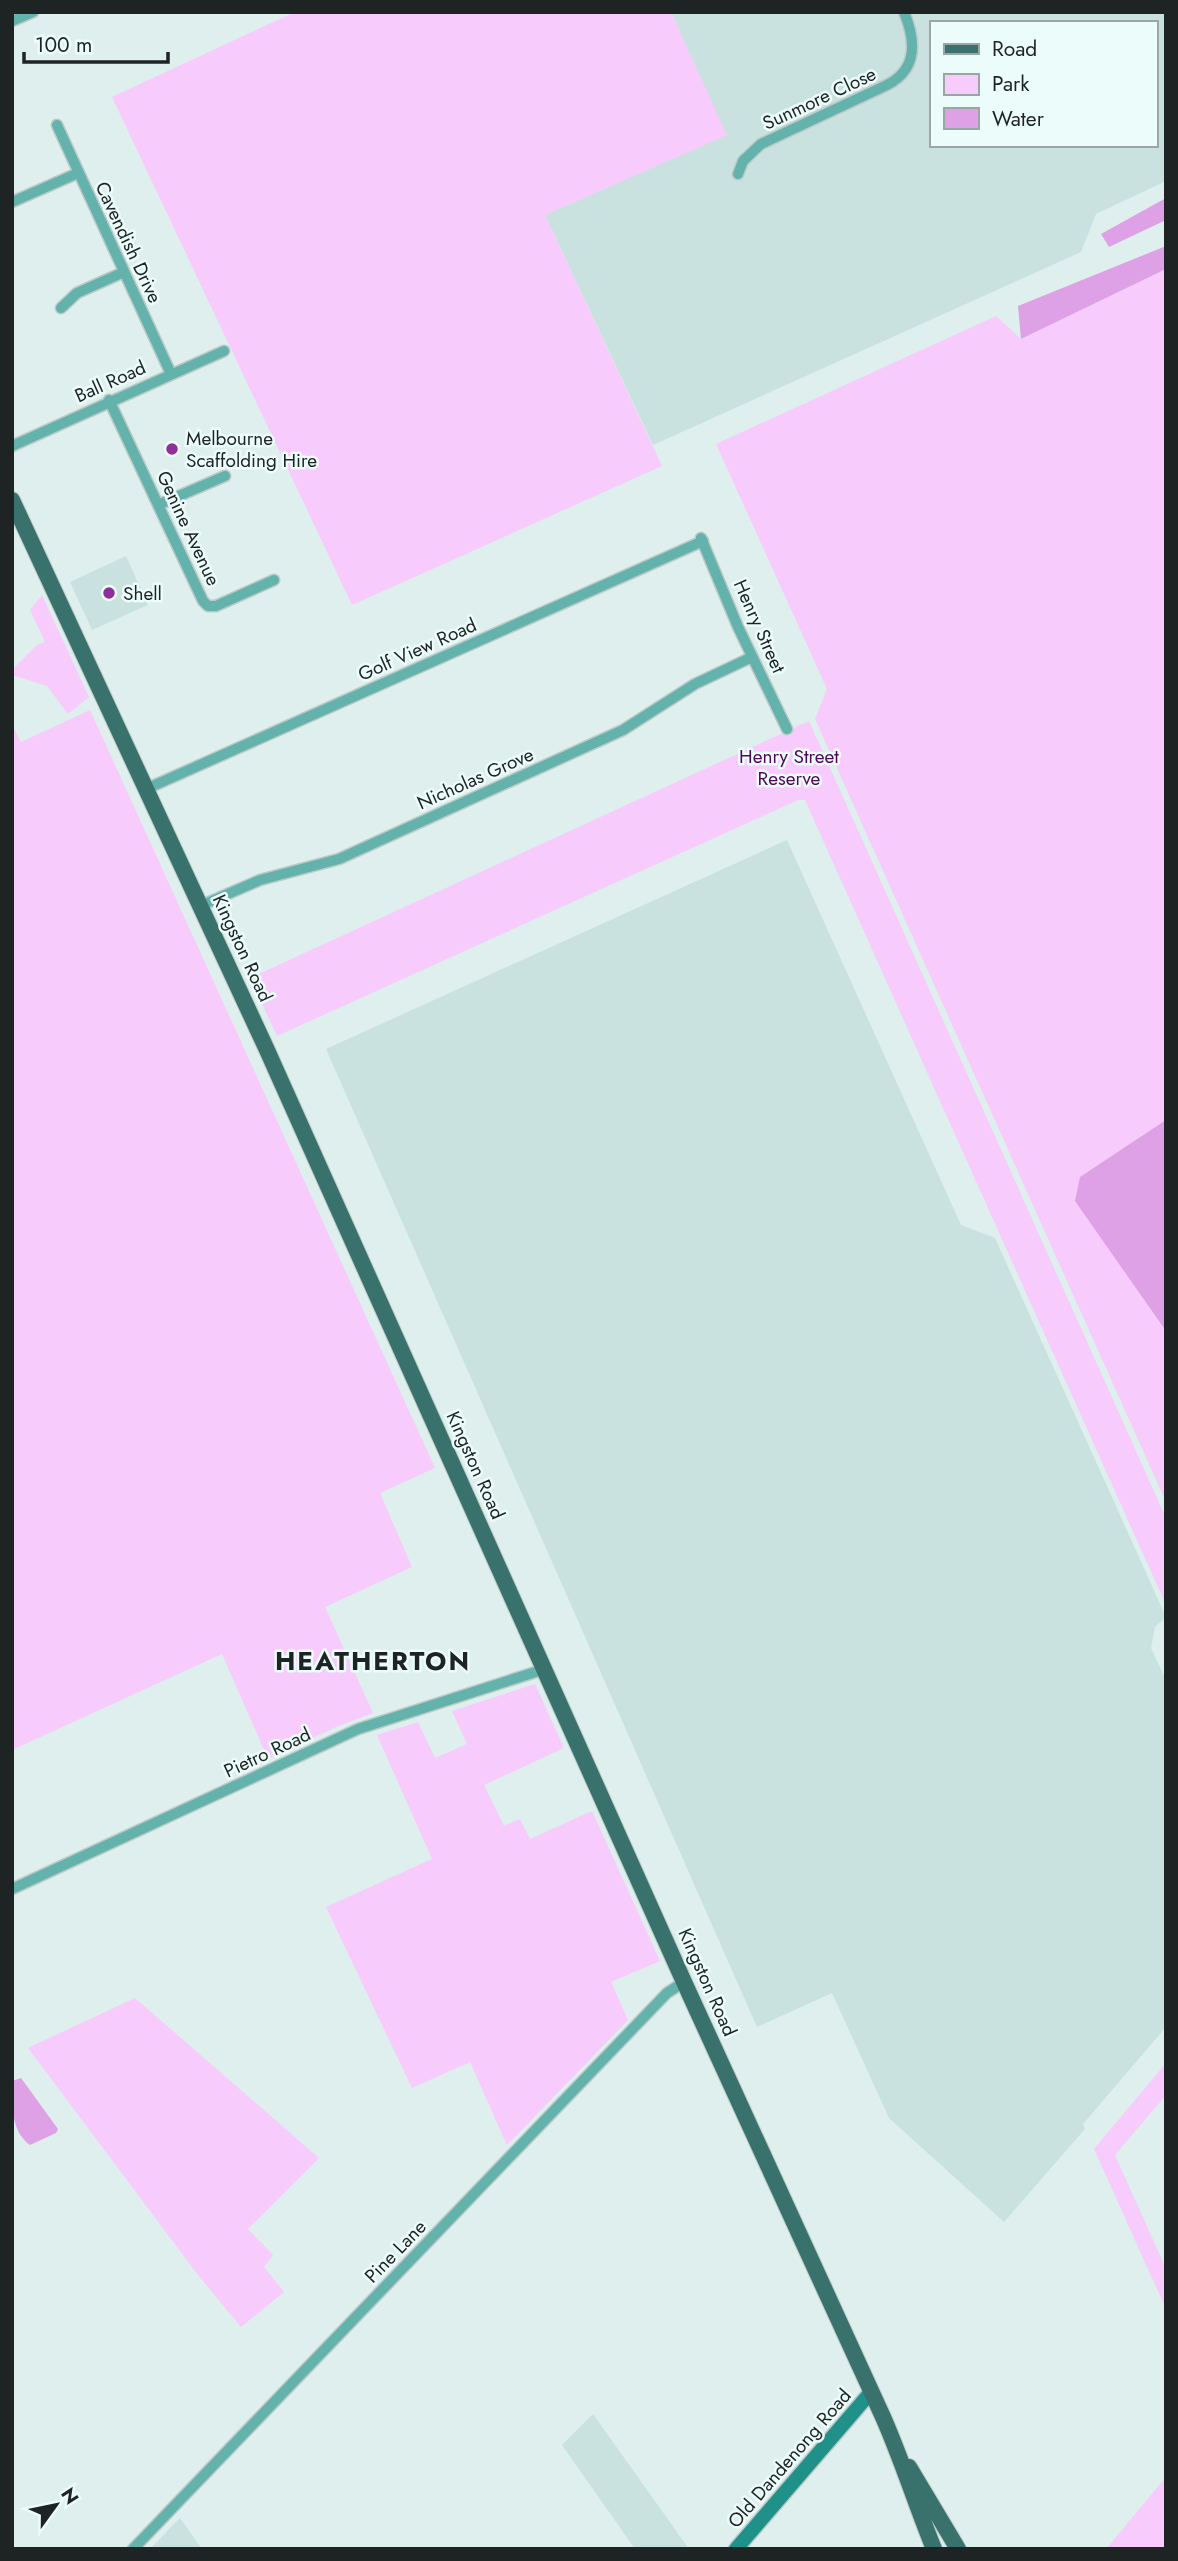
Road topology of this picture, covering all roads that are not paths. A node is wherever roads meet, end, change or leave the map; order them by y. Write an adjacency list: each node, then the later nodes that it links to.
1 (33, 12): 3 (street)
2 (904, 12): 6 (street, Sunmore Close)
3 (12, 22)
4 (57, 125): 5 (street, Cavendish Drive)
5 (78, 173): 7 (street); 8 (street, Cavendish Drive)
6 (738, 174)
7 (12, 202)
8 (124, 272): 9 (street); 11 (street, Cavendish Drive)
9 (61, 308)
10 (223, 351): 11 (street, Ball Road)
11 (171, 374): 12 (street, Ball Road)
12 (109, 400): 13 (street, Ball Road); 16 (street, Genine Avenue)
13 (12, 446)
14 (225, 476): 16 (street)
15 (12, 500): 21 (main road, Kingston Road)
16 (158, 505): 18 (street, Genine Avenue)
17 (702, 539): 19 (street, Henry Street); 21 (street, Golf View Road)
18 (274, 580)
19 (752, 657): 20 (street, Henry Street); 22 (street, Nicholas Grove)
20 (787, 729)
21 (146, 789): 22 (main road, Kingston Road)
22 (200, 906): 23 (main road, Kingston Road)
23 (545, 1669): 24 (street, Pietro Road); 25 (main road, Kingston Road)
24 (12, 1889)
25 (684, 1982): 26 (main road, Kingston Road); 28 (street, Pine Lane)
26 (871, 2392): 27 (main road, Kingston Road); 29 (main road, Old Dandenong Road)
27 (898, 2449): 30 (main road, Kingston Road); 31 (main road, Kingston Road)
28 (133, 2549)
29 (736, 2549)
30 (934, 2549)
31 (958, 2549)

